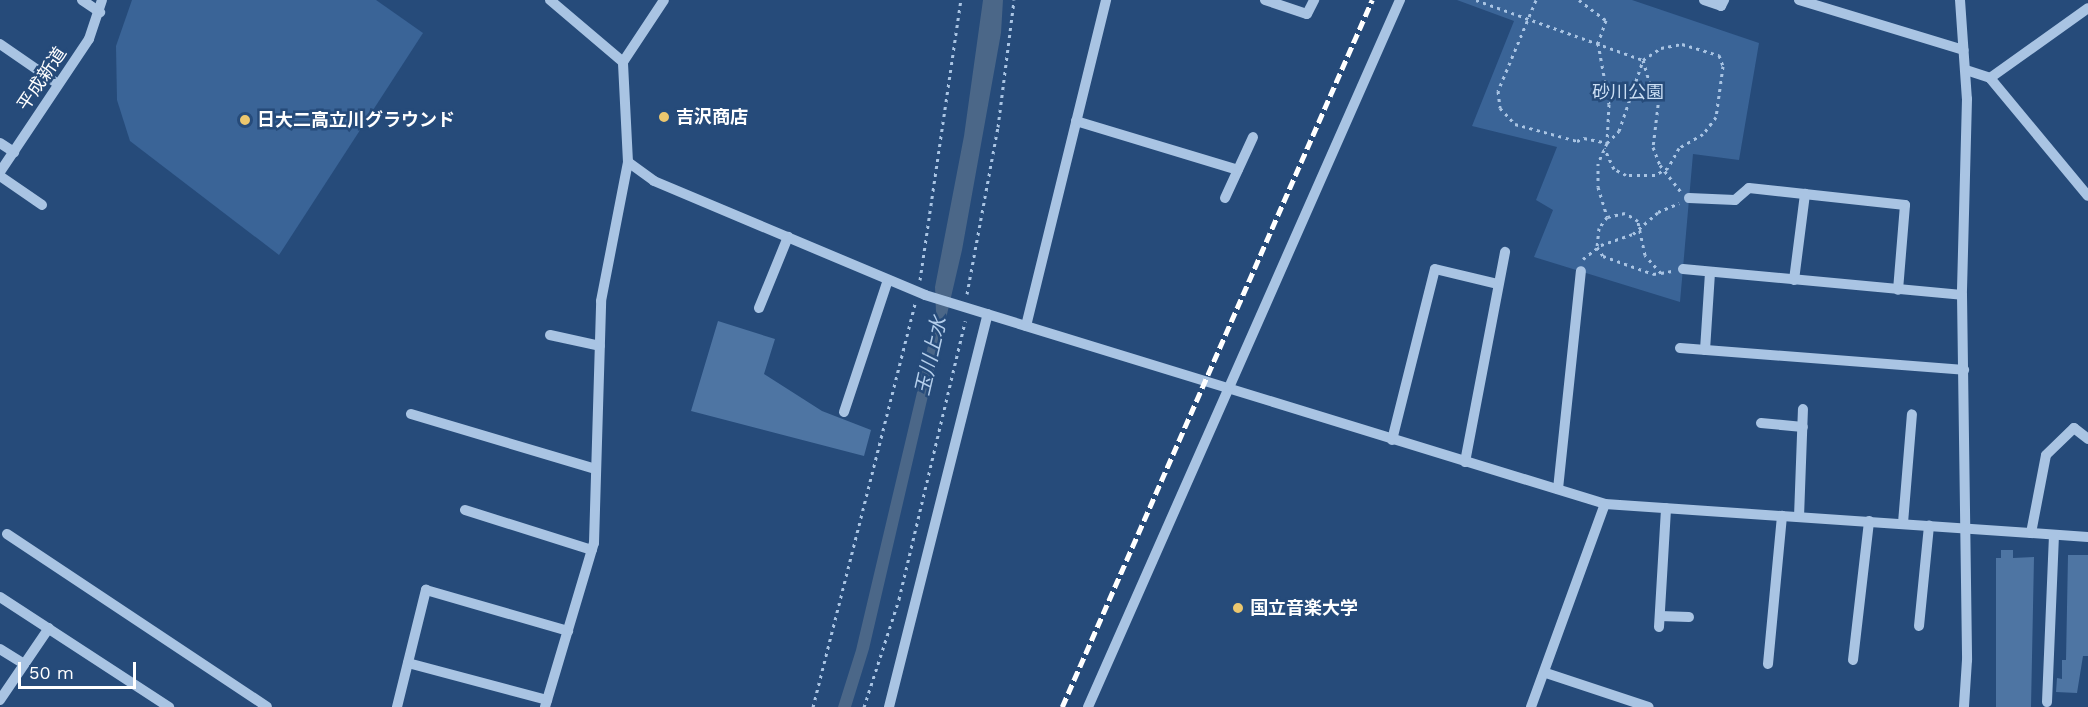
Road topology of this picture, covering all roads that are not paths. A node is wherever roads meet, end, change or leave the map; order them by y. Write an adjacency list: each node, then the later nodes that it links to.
1 (82, 0): 14 (street)
2 (102, 0): 14 (street, 平成新道)
3 (550, 0): 17 (street)
4 (664, 0): 17 (street)
5 (1106, 0): 21 (street)
6 (1265, 0): 7 (street)
7 (1314, 0)
8 (1400, 0): 52 (street)
9 (1704, 0): 10 (street)
10 (1724, 0)
11 (1799, 0): 16 (street)
12 (1960, 0): 16 (street)
13 (2088, 8): 19 (street)
14 (100, 12): 20 (street, 平成新道)
15 (0, 44): 20 (street)
16 (1964, 50): 18 (street)
17 (623, 62): 25 (street)
18 (1966, 70): 19 (street); 43 (street)
19 (1990, 78): 30 (street)
20 (58, 84): 24 (street, 平成新道)
21 (1076, 121): 26 (street); 46 (street)
22 (1253, 137): 26 (street)
23 (0, 143): 24 (street)
24 (14, 152): 27 (street, 平成新道)
25 (628, 162): 34 (street); 48 (street)
26 (1238, 170): 31 (street)
27 (0, 172)
28 (0, 176): 33 (street)
29 (1805, 194): 32 (street); 40 (street); 42 (street)
30 (2088, 196)
31 (1225, 198)
32 (1689, 198)
33 (42, 205)
34 (788, 237): 39 (street); 44 (street)
35 (1505, 252): 41 (street)
36 (1683, 269): 38 (street)
37 (1581, 271): 63 (street)
38 (1710, 272): 40 (street); 50 (street)
39 (888, 280): 45 (street); 54 (street)
40 (1794, 280): 42 (street)
41 (1498, 284): 60 (street); 61 (street)
42 (1898, 290): 43 (street)
43 (1962, 296): 51 (street)
44 (759, 308)
45 (988, 314): 46 (street); 95 (street)
46 (1026, 326): 52 (street)
47 (550, 335): 48 (street)
48 (600, 346): 62 (street)
49 (1680, 348): 50 (street)
50 (1704, 350): 51 (street)
51 (1964, 370): 72 (street)
52 (1229, 388): 60 (street); 96 (street)
53 (1803, 409): 58 (street)
54 (844, 412)
55 (411, 414): 62 (street)
56 (1912, 414): 70 (street)
57 (1761, 423): 58 (street)
58 (1803, 427): 68 (street)
59 (2088, 439): 73 (street)
60 (1392, 440): 61 (street)
61 (1465, 462): 63 (street)
62 (596, 469): 77 (street)
63 (1558, 489): 64 (street)
64 (1605, 504): 65 (street); 88 (street)
65 (1666, 508): 67 (street); 79 (street)
66 (465, 510): 77 (street)
67 (1782, 516): 68 (street); 87 (street)
68 (1799, 516): 69 (street)
69 (1869, 521): 70 (street); 84 (street)
70 (1903, 524): 71 (street)
71 (1929, 525): 72 (street); 80 (street)
72 (1966, 526): 73 (street); 99 (street)
73 (2031, 532): 75 (street)
74 (7, 534): 93 (street)
75 (2054, 535): 76 (street); 90 (street)
76 (2088, 537)
77 (592, 550): 82 (street)
78 (0, 597): 81 (street)
79 (1689, 617)
80 (1919, 626)
81 (49, 628): 86 (street); 92 (street)
82 (568, 631): 85 (street); 91 (street)
83 (0, 650): 86 (street)
84 (1853, 660)
85 (408, 663): 91 (street); 94 (street)
86 (24, 664): 89 (street)
87 (1768, 664)
88 (1546, 673): 97 (street); 98 (street)
89 (0, 700)
90 (2047, 702)
91 (546, 704)
92 (169, 707)
93 (267, 707)
94 (397, 707)
95 (889, 707)
96 (1088, 707)
97 (1531, 707)
98 (1649, 707)
99 (1964, 707)

